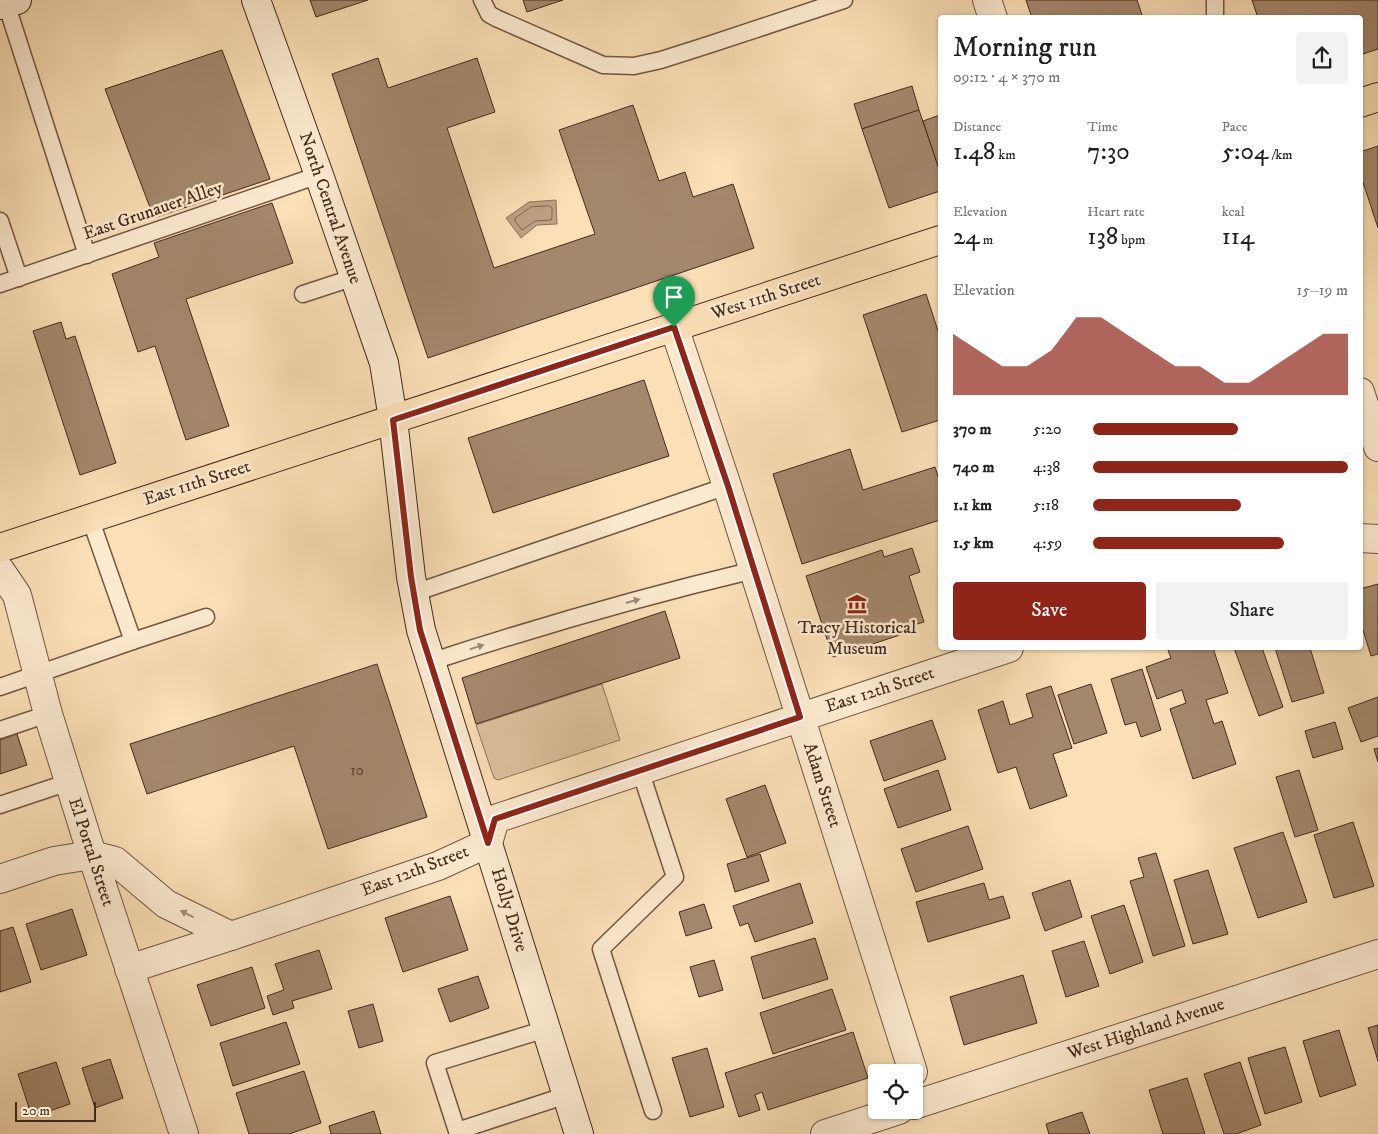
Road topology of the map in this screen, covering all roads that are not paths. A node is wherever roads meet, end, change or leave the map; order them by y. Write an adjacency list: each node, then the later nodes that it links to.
1 (256, 0): 11 (street, North Central Avenue)
2 (482, 0): 3 (lane)
3 (844, 0)
4 (987, 0): 7 (street)
5 (1215, 0): 8 (lane)
6 (8, 3): 14 (lane)
7 (992, 15)
8 (1215, 15)
9 (1378, 97): 10 (main road)
10 (1363, 102)
11 (319, 175): 14 (lane, East Grunauer Alley); 15 (street, North Central Avenue)
12 (0, 221): 16 (lane)
13 (938, 241): 19 (main road, West 11th Street)
14 (87, 255): 16 (lane, East Grunauer Alley)
15 (355, 277): 18 (lane); 21 (street, North Central Avenue)
16 (19, 278): 17 (lane, East Grunauer Alley)
17 (0, 284)
18 (303, 294)
19 (674, 327): 21 (main road, West 11th Street); 23 (street, Adam Street)
20 (1363, 401): 22 (street)
21 (393, 420): 24 (main road, East 11th Street); 30 (street, Holly Drive)
22 (1378, 447)
23 (728, 486): 29 (street, Adam Street); 30 (lane)
24 (90, 518): 27 (main road, East 11th Street); 32 (lane)
25 (1363, 538): 26 (street)
26 (1378, 539)
27 (0, 548)
28 (0, 570): 35 (street, El Portal Street)
29 (754, 570): 34 (lane, one-way to 29); 38 (street, Adam Street)
30 (414, 593): 34 (street, Holly Drive)
31 (206, 617): 32 (lane)
32 (133, 642): 35 (lane)
33 (1003, 650): 38 (street, East 12th Street)
34 (430, 662): 43 (street, Holly Drive)
35 (38, 674): 36 (lane); 37 (street, El Portal Street)
36 (0, 687)
37 (48, 714): 39 (lane); 41 (street, El Portal Street)
38 (800, 717): 40 (street, East 12th Street); 50 (street, Adam Street)
39 (0, 730)
40 (640, 770): 43 (street, East 12th Street); 53 (lane)
41 (69, 782): 42 (lane); 44 (street, El Portal Street)
42 (0, 805)
43 (488, 843): 46 (street, East 12th Street); 49 (street, Holly Drive)
44 (92, 855): 45 (street); 46 (street, one-way to 44); 48 (street, El Portal Street)
45 (0, 879)
46 (231, 936): 48 (street, East 12th Street)
47 (1378, 954): 52 (street, West Highland Avenue)
48 (129, 969): 55 (street, El Portal Street)
49 (546, 1029): 51 (street, Holly Drive); 51 (lane)
50 (910, 1064)
51 (567, 1095): 56 (street, Holly Drive)
52 (923, 1102)
53 (652, 1111)
54 (872, 1119): 57 (street, West Highland Avenue)
55 (184, 1134)
56 (580, 1134)
57 (825, 1134)

